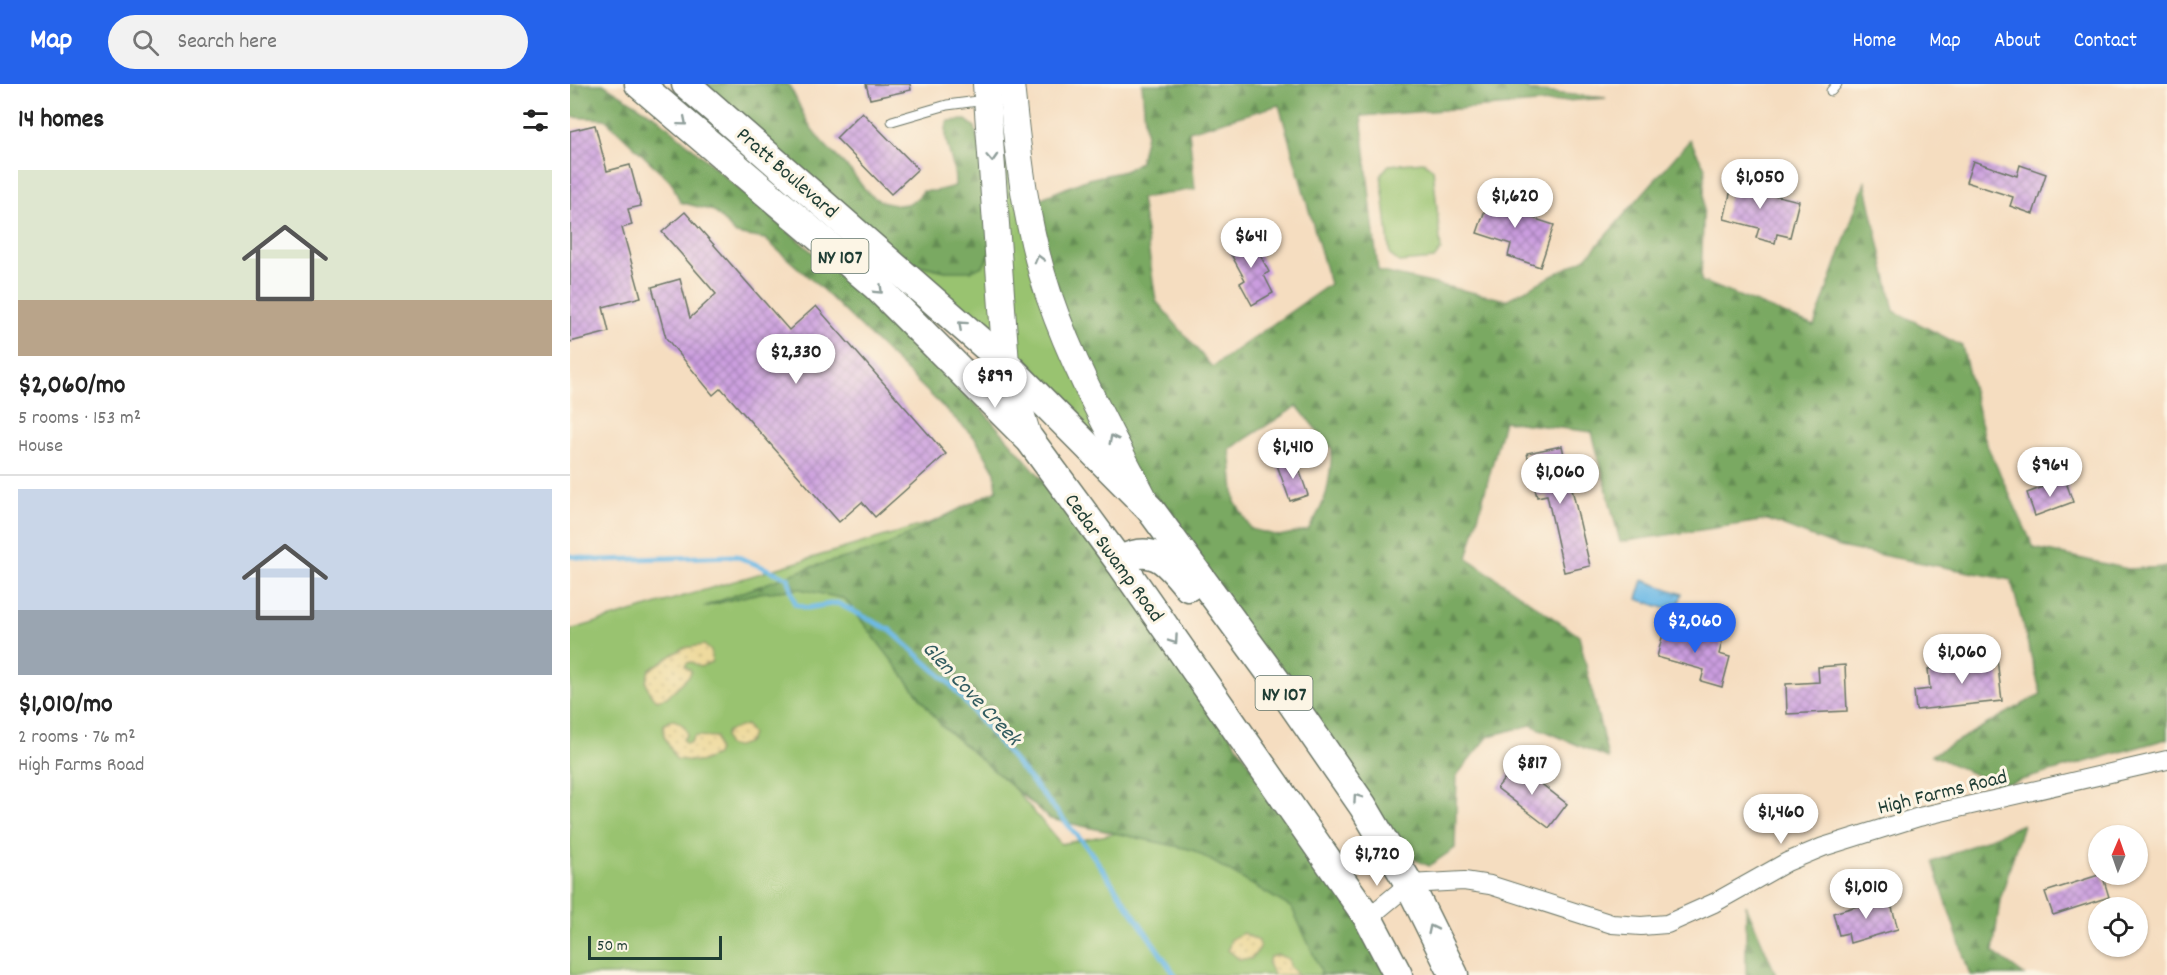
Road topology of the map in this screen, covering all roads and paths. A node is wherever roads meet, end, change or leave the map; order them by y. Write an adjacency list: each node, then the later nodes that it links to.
1 (639, 84): 6 (main road, Pratt Boulevard / NY 107, one-way to 6)
2 (686, 84): 5 (main road, Pratt Boulevard / NY 107, one-way to 2)
3 (1000, 88): 4 (lane); 5 (main road, Cedar Swamp Road, one-way to 5); 7 (main road, one-way to 3)
4 (892, 121)
5 (1006, 364): 6 (main road, Cedar Swamp Road); 7 (main road, Pratt Boulevard / NY 107)
6 (1030, 440): 8 (main road, Cedar Swamp Road / NY 107)
7 (1149, 509): 9 (main road, NY 107)
8 (1119, 561): 9 (main road); 12 (main road, Cedar Swamp Road / NY 107, one-way to 12)
9 (1294, 708): 11 (main road, NY 107, one-way to 9)
10 (2167, 759): 11 (street, High Farms Road)
11 (1409, 884): 12 (street); 14 (main road, NY 107, one-way to 11)
12 (1368, 918): 13 (main road, Cedar Swamp Road / NY 107)
13 (1398, 975)
14 (1454, 975)

